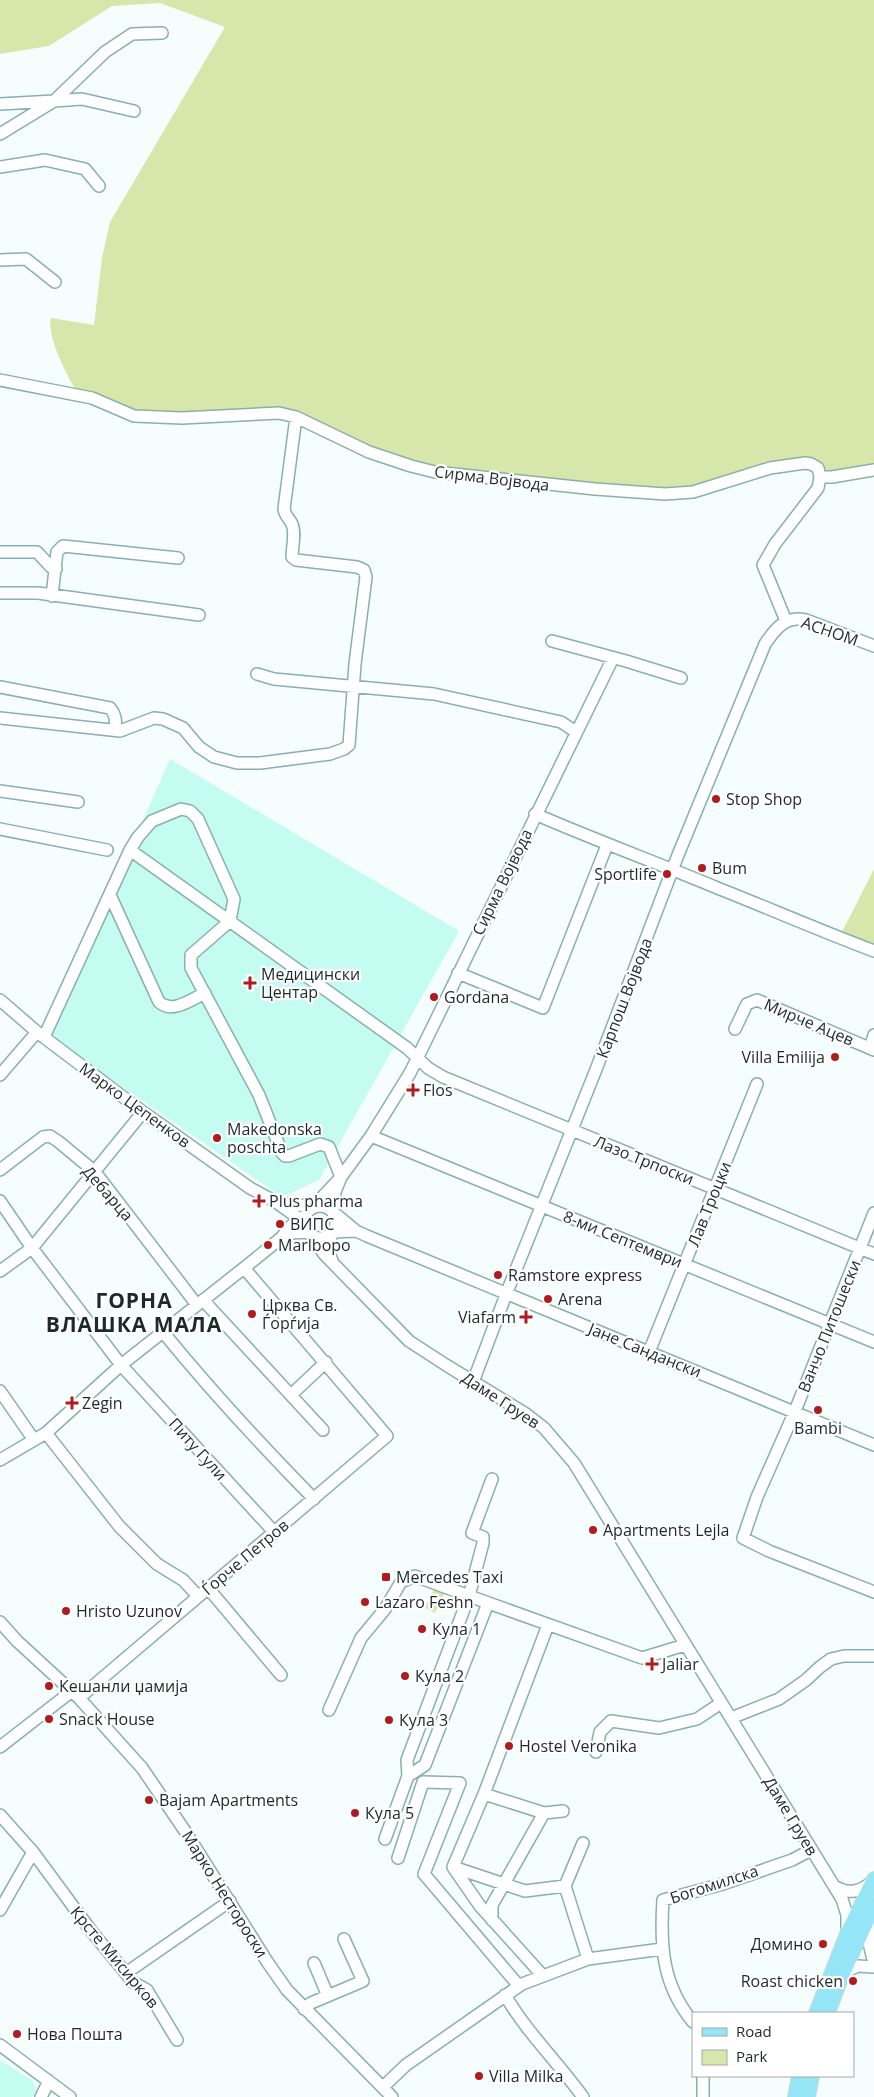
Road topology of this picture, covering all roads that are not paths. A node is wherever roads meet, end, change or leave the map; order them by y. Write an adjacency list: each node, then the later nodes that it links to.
1 (162, 33): 2 (street)
2 (54, 101): 3 (street); 4 (street); 5 (street)
3 (0, 104)
4 (134, 111)
5 (0, 134)
6 (0, 167): 7 (street)
7 (99, 186)
8 (0, 260): 9 (street)
9 (55, 282)
10 (0, 380): 11 (street, Сирма Војвода)
11 (296, 417): 13 (street, Сирма Војвода); 27 (street)
12 (874, 470): 13 (street)
13 (820, 477): 20 (street)
14 (0, 552): 16 (street)
15 (178, 558): 16 (street)
16 (56, 569): 18 (street)
17 (0, 593): 18 (street)
18 (52, 596): 19 (street)
19 (199, 615)
20 (786, 622): 22 (street, АСНОМ); 38 (street, Карпош Војвода)
21 (552, 642): 23 (street)
22 (874, 646)
23 (613, 658): 25 (street); 30 (street, Сирма Војвода)
24 (257, 674): 27 (street)
25 (681, 678)
26 (0, 687): 29 (street)
27 (354, 687): 29 (street); 30 (street)
28 (0, 718): 29 (street)
29 (115, 730)
30 (576, 732): 33 (street, Сирма Војвода)
31 (0, 791): 32 (street)
32 (78, 802)
33 (535, 814): 35 (street); 42 (street, Сирма Војвода)
34 (0, 829): 36 (street)
35 (607, 845): 38 (street); 42 (street)
36 (107, 850)
37 (130, 850): 39 (street); 40 (street, Лазо Трпоски); 40 (street)
38 (673, 869): 41 (street); 53 (street, Карпош Војвода)
39 (110, 895): 43 (street); 46 (street)
40 (230, 921): 43 (street); 49 (street, Лазо Трпоски)
41 (874, 951)
42 (458, 972): 49 (street, Сирма Војвода)
43 (205, 993): 57 (street)
44 (0, 1000): 46 (street, Марко Цепенков)
45 (735, 1029): 48 (street, Мирче Ацев)
46 (40, 1035): 50 (street); 52 (street, Марко Цепенков)
47 (874, 1036): 48 (street, Мирче Ацев)
48 (872, 1049)
49 (418, 1059): 53 (street, Лазо Трпоски); 54 (street, Сирма Војвода)
50 (0, 1075)
51 (757, 1084): 58 (street, Лав Троцки)
52 (143, 1112): 56 (street); 60 (street, Марко Цепенков)
53 (572, 1130): 58 (street, Лазо Трпоски); 61 (street, Карпош Војвода)
54 (371, 1136): 57 (street, Сирма Војвода); 61 (street, 8-ми Септември)
55 (0, 1170): 56 (street, Дебарца)
56 (94, 1172): 70 (street); 78 (street, Дебарца)
57 (340, 1177): 62 (street, Сирма Војвода); 64 (street)
58 (715, 1189): 71 (street, Лазо Трпоски); 74 (street, Лав Троцки)
59 (0, 1201): 70 (street, Питу Гули)
60 (276, 1202): 62 (street); 63 (street)
61 (542, 1205): 74 (street, 8-ми Септември); 77 (street, Карпош Војвода)
62 (313, 1208): 64 (street); 66 (street)
63 (286, 1211): 66 (street); 69 (street)
64 (333, 1212): 67 (street, Јане Сандански); 68 (street)
65 (874, 1213): 71 (street, Ванчо Питошески)
66 (306, 1227): 68 (street); 69 (street); 73 (street, Даме Груев)
67 (356, 1231): 68 (street, Јане Сандански); 77 (street, Јане Сандански)
68 (332, 1232): 73 (street)
69 (284, 1234): 75 (street)
70 (32, 1248): 76 (street); 84 (street, Питу Гули)
71 (860, 1248): 72 (street, Лазо Трпоски); 79 (street, Ванчо Питошески)
72 (874, 1254)
73 (332, 1261): 85 (street, Даме Груев)
74 (685, 1264): 79 (street, 8-ми Септември); 82 (street, Лав Троцки)
75 (244, 1268): 78 (street); 83 (street)
76 (0, 1271)
77 (507, 1292): 82 (street, Јане Сандански); 85 (street, Карпош Војвода)
78 (200, 1302): 80 (street); 87 (street)
79 (828, 1323): 81 (street, 8-ми Септември); 88 (street, Ванчо Питошески)
80 (163, 1332): 84 (street); 95 (street)
81 (874, 1342)
82 (649, 1352): 88 (street, Јане Сандански)
83 (326, 1362): 87 (street); 95 (street, Ѓорче Петров)
84 (121, 1365): 90 (street); 96 (street, Питу Гули)
85 (473, 1382): 104 (street, Даме Груев)
86 (0, 1391): 91 (street)
87 (292, 1394): 89 (street)
88 (795, 1411): 92 (street, Јане Сандански); 98 (street)
89 (323, 1430)
90 (46, 1433): 91 (street); 99 (street)
91 (34, 1440): 93 (street)
92 (874, 1445)
93 (0, 1460)
94 (492, 1480): 100 (street)
95 (314, 1499): 96 (street, Ѓорче Петров)
96 (275, 1533): 97 (street, Ѓорче Петров)
97 (208, 1588): 99 (street, Ѓорче Петров); 106 (street)
98 (874, 1592)
99 (198, 1596): 107 (street, Ѓорче Петров)
100 (469, 1596): 101 (street); 109 (street); 113 (street)
101 (488, 1603): 103 (street); 113 (street)
102 (0, 1622): 107 (street, Марко Нестороски)
103 (548, 1625): 104 (street); 114 (street)
104 (685, 1644): 108 (street, Даме Груев)
105 (874, 1656): 110 (street)
106 (281, 1676)
107 (76, 1694): 111 (street, Ѓорче Петров); 128 (street, Марко Нестороски)
108 (721, 1703): 110 (street, Даме Груев); 112 (street)
109 (329, 1710)
110 (731, 1718): 120 (street, Даме Груев)
111 (0, 1747)
112 (596, 1752)
113 (408, 1776): 118 (street)
114 (484, 1794): 116 (street); 123 (street)
115 (563, 1811): 116 (street)
116 (544, 1813): 125 (street)
117 (0, 1815): 121 (street, Крсте Мисирков)
118 (385, 1838)
119 (583, 1843): 126 (street)
120 (811, 1850): 127 (street, Даме Груев); 136 (street, Богомилска)
121 (33, 1852): 131 (street); 140 (street, Крсте Мисирков)
122 (398, 1858): 143 (street)
123 (453, 1867): 125 (street); 130 (street)
124 (874, 1880): 127 (street); 134 (main road)
125 (504, 1884): 126 (street); 129 (street)
126 (565, 1886): 137 (street)
127 (834, 1886): 134 (street, Даме Груев)
128 (230, 1902): 140 (street); 146 (street, Марко Нестороски)
129 (492, 1905): 130 (street); 133 (street)
130 (480, 1906): 133 (street)
131 (0, 1910)
132 (871, 1912): 139 (street); 141 (main road)
133 (492, 1920): 142 (street)
134 (847, 1934): 147 (main road)
135 (344, 1939): 145 (street)
136 (662, 1949): 137 (street); 149 (street, Богомилска)
137 (588, 1959): 142 (street)
138 (314, 1963): 145 (street)
139 (874, 1966): 141 (street)
140 (126, 1973): 150 (street, Крсте Мисирков)
141 (843, 1973): 148 (main road)
142 (543, 1976): 143 (street)
143 (519, 1986): 144 (street)
144 (505, 1995): 156 (street); 160 (street)
145 (328, 1996): 146 (street)
146 (304, 2009): 156 (street, Марко Нестороски)
147 (816, 2012)
148 (828, 2012)
149 (692, 2020)
150 (177, 2040)
151 (0, 2045): 155 (street)
152 (703, 2077): 161 (street)
153 (799, 2077): 162 (main road)
154 (812, 2077): 163 (main road)
155 (49, 2081): 157 (street); 158 (street)
156 (383, 2087): 159 (street, Марко Нестороски)
157 (41, 2097)
158 (70, 2097)
159 (392, 2097)
160 (583, 2097)
161 (703, 2097)
162 (795, 2097)
163 (808, 2097)

